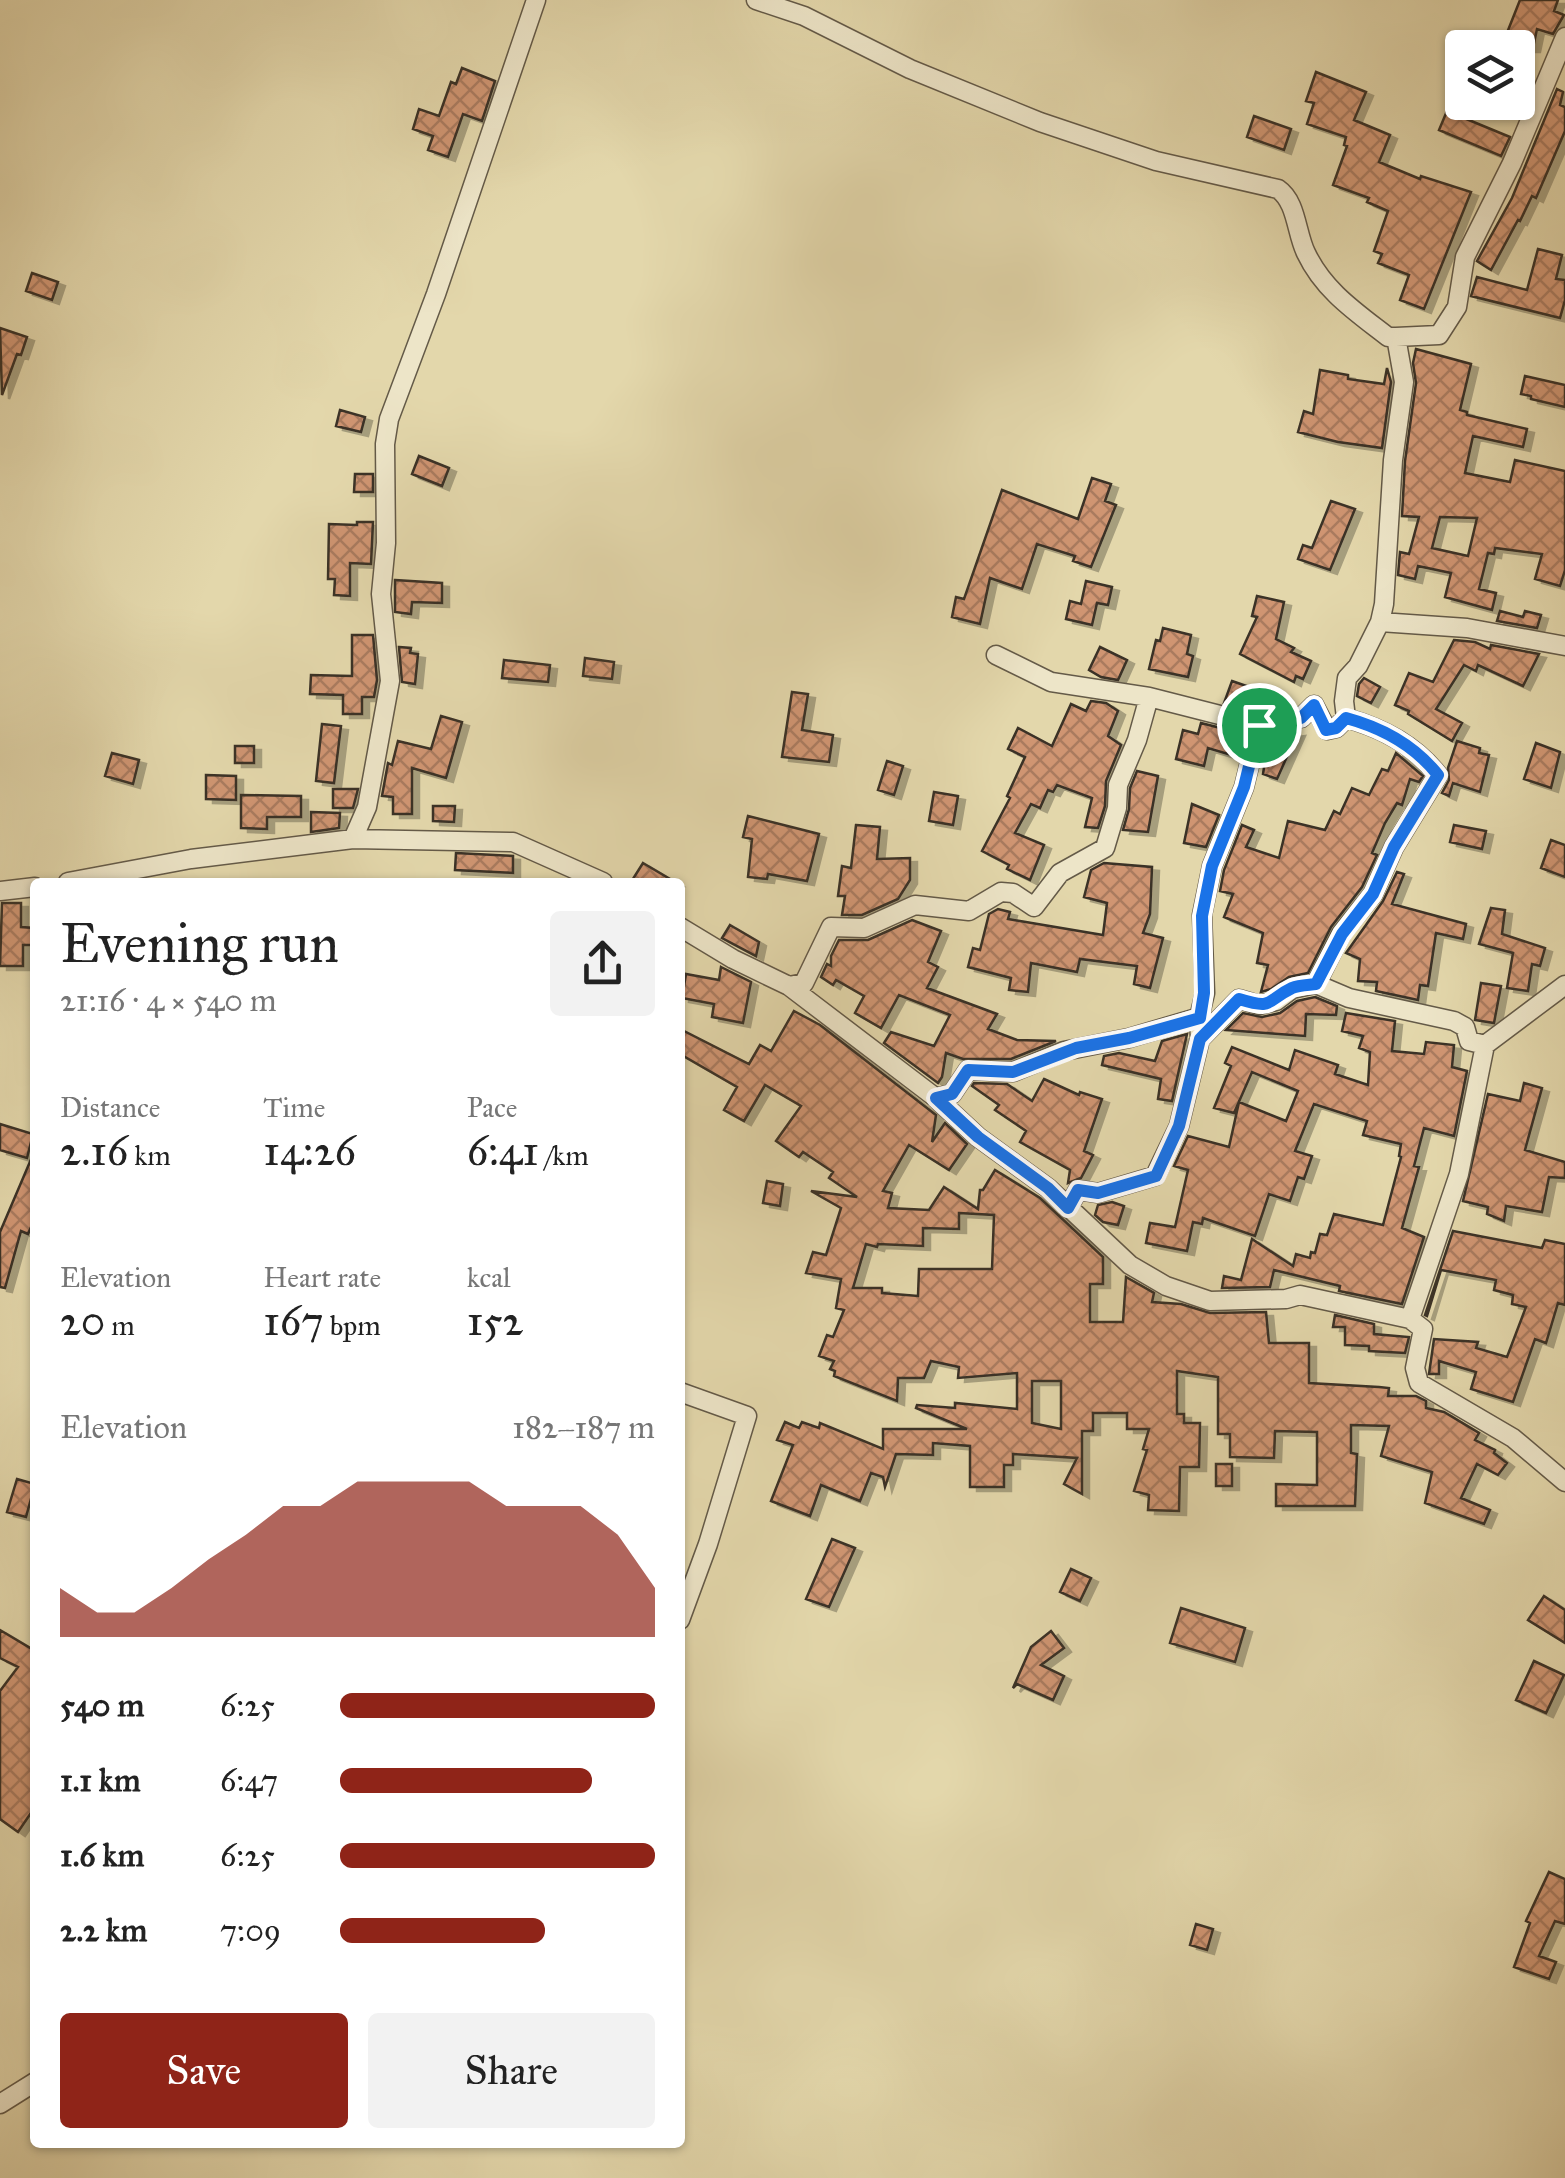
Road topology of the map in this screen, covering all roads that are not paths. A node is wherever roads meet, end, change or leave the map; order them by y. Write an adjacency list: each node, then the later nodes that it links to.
1 (536, 0): 11 (street)
2 (756, 0): 4 (street)
3 (1565, 37): 4 (street)
4 (1396, 336): 5 (street)
5 (1380, 622): 6 (street); 9 (street)
6 (1565, 646)
7 (996, 656): 8 (street)
8 (1150, 697): 10 (street); 19 (street)
9 (1346, 718): 10 (street); 17 (street)
10 (1259, 725): 20 (street)
11 (353, 839): 12 (street); 13 (street)
12 (101, 878)
13 (594, 878)
14 (30, 888): 15 (street)
15 (0, 891)
16 (685, 930): 19 (street)
17 (1316, 984): 21 (street); 22 (street)
18 (1565, 985): 22 (street)
19 (790, 986): 23 (street)
20 (1200, 1018): 21 (street); 23 (street)
21 (1200, 1039): 24 (street)
22 (1485, 1045): 25 (street)
23 (936, 1098): 24 (street)
24 (1068, 1208): 25 (street)
25 (1410, 1318): 27 (street)
26 (685, 1394): 28 (street)
27 (1565, 1482)
28 (685, 1606)
29 (30, 2085): 30 (street)
30 (0, 2104)

